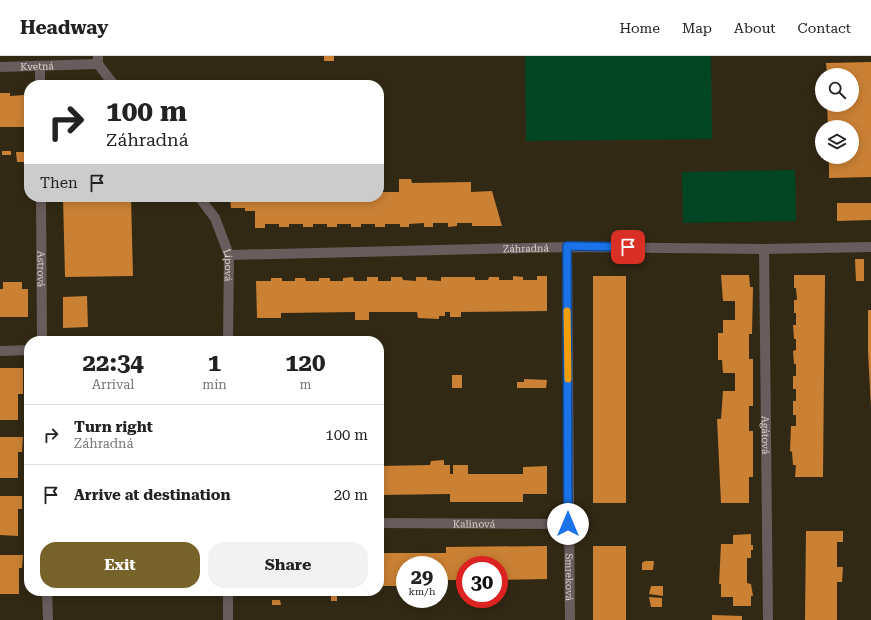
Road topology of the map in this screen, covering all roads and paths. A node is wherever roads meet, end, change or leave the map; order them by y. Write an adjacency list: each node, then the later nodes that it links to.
1 (98, 60): 2 (street, Kvetná); 5 (street)
2 (40, 66): 3 (street, Kvetná); 4 (street)
3 (0, 67)
4 (40, 80)
5 (111, 80)
6 (41, 202): 12 (street, Astrová)
7 (203, 202): 11 (street, Lipová)
8 (567, 246): 10 (street, Záhradná); 11 (street, Záhradná); 17 (street, Smreková)
9 (871, 246): 10 (street, Záhradná)
10 (764, 249): 23 (street, Agátová)
11 (229, 255): 13 (street, Lipová)
12 (42, 336)
13 (228, 336)
14 (24, 350): 15 (street)
15 (0, 351)
16 (384, 522): 17 (street, Kalinová)
17 (568, 524): 22 (street, Smreková)
18 (47, 596): 20 (street)
19 (228, 596): 21 (street)
20 (48, 620)
21 (228, 620)
22 (570, 620)
23 (768, 620)

